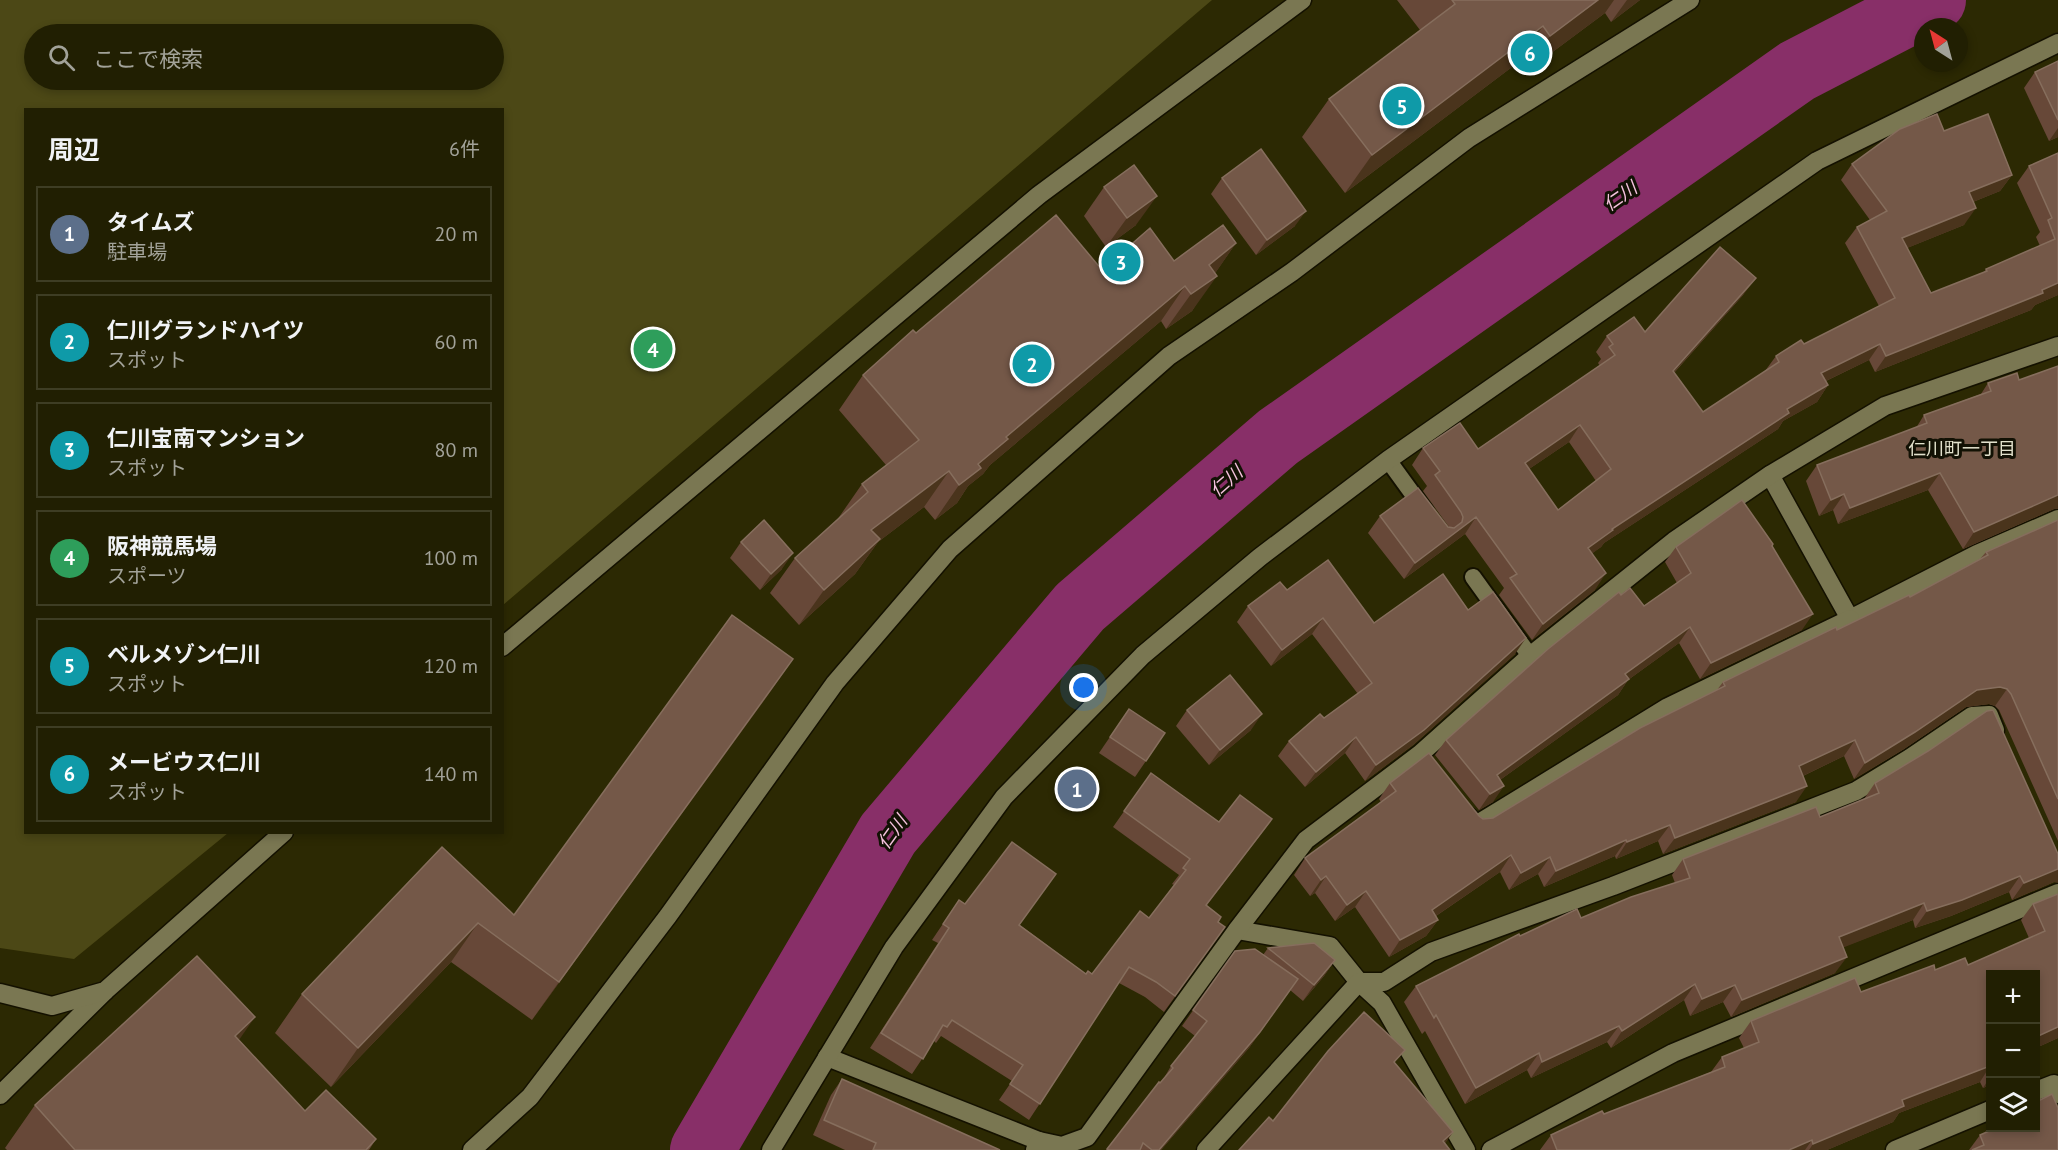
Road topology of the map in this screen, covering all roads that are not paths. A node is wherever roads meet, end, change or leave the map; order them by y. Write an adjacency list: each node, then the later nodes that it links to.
1 (1302, 0): 11 (street)
2 (1690, 0): 29 (street)
3 (2058, 43): 5 (street)
4 (2058, 346): 6 (street)
5 (1388, 460): 8 (lane); 23 (street)
6 (1770, 475): 10 (street); 12 (street)
7 (2058, 519): 10 (street)
8 (1435, 524)
9 (1473, 577): 12 (lane)
10 (1850, 619): 16 (street)
11 (504, 644)
12 (1530, 656): 14 (street)
13 (2002, 745): 20 (street)
14 (1420, 754): 15 (street); 19 (street)
15 (1434, 772)
16 (1462, 807)
17 (282, 834): 21 (street)
18 (2058, 893): 33 (street)
19 (1238, 930): 20 (street); 28 (street)
20 (1359, 982): 31 (street); 32 (street)
21 (105, 992): 22 (street); 26 (street)
22 (0, 993)
23 (827, 1057): 28 (street); 30 (street)
24 (2040, 1089): 25 (street)
25 (2058, 1094)
26 (0, 1095)
27 (1986, 1112): 34 (street)
28 (1037, 1145)
29 (472, 1150)
30 (771, 1150)
31 (1206, 1150)
32 (1466, 1150)
33 (1491, 1150)
34 (1895, 1150)

